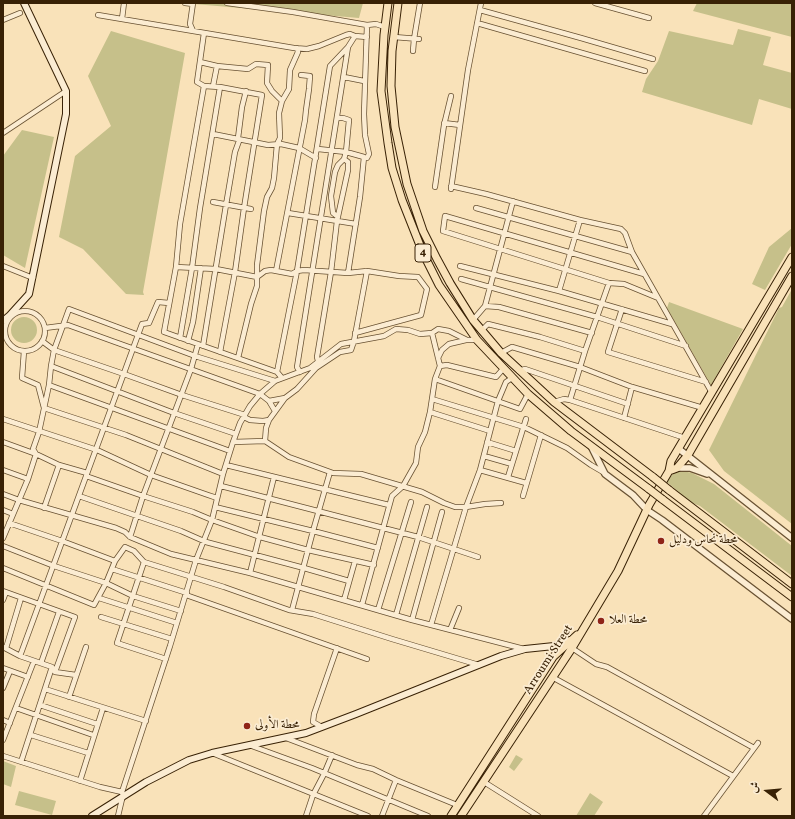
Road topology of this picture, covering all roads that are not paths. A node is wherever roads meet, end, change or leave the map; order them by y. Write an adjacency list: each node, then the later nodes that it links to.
1 (124, 3): 16 (street)
2 (185, 3): 10 (street)
3 (227, 3): 19 (street)
4 (388, 3): 20 (main road, 4)
5 (398, 3): 25 (main road, 4)
6 (420, 3): 26 (street)
7 (481, 3): 11 (street)
8 (595, 3): 15 (street)
9 (24, 4): 12 (street); 13 (main road)
10 (193, 4): 21 (street)
11 (480, 10): 18 (street); 31 (street)
12 (20, 13): 13 (street); 17 (street)
13 (29, 14): 41 (main road)
14 (98, 15): 16 (street)
15 (649, 18)
16 (122, 19): 21 (street)
17 (3, 20)
18 (477, 23): 34 (street); 47 (street)
19 (367, 26): 20 (street); 24 (street)
20 (385, 27): 125 (main road, 4)
21 (193, 31): 22 (street)
22 (204, 33): 29 (street); 32 (street)
23 (355, 36): 24 (street); 28 (street); 29 (street)
24 (367, 36): 37 (street)
25 (394, 37): 26 (street); 111 (main road, 4)
26 (414, 39): 27 (street); 30 (street)
27 (419, 39)
28 (348, 47): 36 (street); 56 (street)
29 (297, 48): 44 (street)
30 (413, 51)
31 (653, 59)
32 (200, 62): 33 (street); 38 (street)
33 (217, 66): 39 (street); 44 (street)
34 (645, 72)
35 (302, 75): 55 (street)
36 (344, 78): 37 (street); 45 (street)
37 (364, 81): 60 (street)
38 (204, 86): 39 (street); 84 (street)
39 (213, 86): 40 (street)
40 (220, 86): 42 (street); 49 (street)
41 (66, 91): 48 (street); 100 (main road)
42 (246, 91): 50 (street); 52 (street)
43 (451, 96): 46 (street)
44 (282, 101): 51 (street)
45 (338, 118): 57 (street); 58 (street)
46 (444, 123): 47 (street); 62 (street)
47 (460, 125): 64 (street)
48 (3, 133)
49 (213, 134): 50 (street); 85 (street)
50 (238, 138): 52 (street); 65 (street)
51 (280, 138): 53 (street); 54 (street)
52 (254, 142): 53 (street); 66 (street)
53 (277, 144): 54 (street); 98 (street)
54 (288, 145): 55 (street)
55 (299, 148): 59 (street); 69 (street)
56 (318, 149): 57 (street); 59 (street)
57 (331, 151): 58 (street); 72 (street)
58 (346, 152): 60 (street); 61 (street)
59 (316, 158): 70 (street)
60 (364, 158): 75 (street)
61 (344, 159): 73 (street); 73 (street)
62 (435, 187)
63 (212, 202): 65 (street)
64 (513, 202): 71 (street); 74 (street)
65 (226, 205): 66 (street); 87 (street)
66 (244, 208): 68 (street); 93 (street)
67 (476, 208): 71 (street)
68 (251, 209)
69 (288, 213): 70 (street); 90 (street)
70 (305, 216): 72 (street); 89 (street)
71 (508, 218): 76 (street); 77 (street)
72 (320, 219): 73 (street); 91 (street)
73 (338, 219): 75 (street); 94 (street)
74 (580, 220): 77 (street); 80 (street)
75 (356, 224): 95 (street)
76 (504, 233): 78 (street); 78 (street); 79 (street)
77 (576, 236): 79 (street); 80 (street)
78 (500, 248): 88 (street); 96 (street)
79 (570, 252): 88 (street); 97 (street)
80 (632, 252): 97 (street)
81 (792, 257): 159 (main road)
82 (3, 266): 100 (street)
83 (460, 266): 96 (street)
84 (176, 268): 85 (street); 106 (street)
85 (192, 268): 86 (street); 122 (street)
86 (201, 268): 87 (street); 123 (street)
87 (216, 269): 93 (street); 128 (street)
88 (566, 269): 102 (street); 104 (street)
89 (297, 270): 90 (street); 91 (street); 146 (street)
90 (276, 271): 98 (street)
91 (313, 271): 94 (street); 147 (street)
92 (367, 271): 95 (street); 118 (street); 118 (street)
93 (235, 272): 98 (street); 134 (street)
94 (331, 272): 95 (street); 139 (street)
95 (348, 273)
96 (493, 273): 103 (street); 104 (street)
97 (644, 274): 105 (street)
98 (257, 276): 137 (street)
99 (792, 276): 201 (main road)
100 (33, 278): 112 (main road)
101 (461, 279): 103 (street)
102 (609, 282): 105 (street); 107 (street)
103 (490, 288): 108 (street); 110 (street)
104 (559, 291): 107 (street)
105 (658, 298): 114 (street)
106 (169, 303): 121 (street); 122 (street)
107 (602, 304): 109 (street); 110 (street)
108 (485, 306): 111 (street); 120 (street)
109 (622, 309): 113 (street); 114 (street)
110 (597, 317): 113 (street); 120 (street)
111 (474, 320): 117 (main road, 4)
112 (3, 321)
113 (617, 323): 129 (street); 154 (street)
114 (672, 324): 129 (street)
115 (63, 327): 116 (street); 121 (street); 130 (street); 131 (street)
116 (45, 328): 126 (street); 132 (street)
117 (481, 331): 133 (street); 135 (main road, 4)
118 (355, 333): 127 (street)
119 (432, 333): 124 (street); 127 (street); 138 (street)
120 (592, 333): 133 (street)
121 (139, 334): 130 (street); 136 (street)
122 (180, 338): 123 (street)
123 (188, 340): 128 (street)
124 (467, 340): 125 (street); 138 (street)
125 (477, 340): 144 (main road, 4)
126 (42, 341): 131 (street); 132 (street)
127 (354, 341): 139 (street); 163 (street)
128 (201, 345): 134 (street); 136 (street)
129 (686, 346): 154 (street)
130 (134, 349): 143 (street); 148 (street)
131 (54, 350): 140 (street); 148 (street)
132 (24, 351): 170 (street)
133 (585, 351): 142 (street)
134 (220, 352): 137 (street)
135 (501, 353): 142 (street); 145 (main road, 4)
136 (195, 356): 143 (street); 153 (street)
137 (238, 358): 146 (street)
138 (438, 358): 141 (street)
139 (318, 361): 147 (street)
140 (51, 366): 155 (street); 158 (street)
141 (440, 366): 149 (street); 151 (street)
142 (580, 367): 156 (street); 157 (street)
143 (191, 369): 160 (street); 162 (street)
144 (503, 369): 149 (street); 152 (main road, 4)
145 (519, 371): 156 (street); 168 (main road, 4)
146 (277, 372): 150 (street)
147 (300, 372): 150 (street)
148 (124, 374): 158 (street); 162 (street)
149 (496, 377): 152 (street)
150 (282, 378): 153 (street)
151 (435, 379): 164 (street); 167 (street)
152 (509, 380): 161 (main road, 4); 167 (street)
153 (275, 382): 160 (street)
154 (706, 382): 159 (street)
155 (49, 385): 170 (street); 171 (street)
156 (575, 385): 165 (street); 169 (street)
157 (632, 387): 169 (street); 172 (street)
158 (118, 391): 171 (street); 175 (street)
159 (712, 393): 172 (main road)
160 (260, 394): 166 (street); 176 (street)
161 (528, 394): 167 (street); 194 (main road, 4)
162 (182, 395): 175 (street); 176 (street)
163 (285, 398): 166 (street); 173 (street)
164 (432, 399): 174 (street); 179 (street)
165 (570, 400): 168 (street); 177 (street)
166 (269, 401): 173 (street)
167 (498, 401): 179 (street)
168 (554, 402): 280 (main road, 4, bridge)
169 (628, 404): 177 (street)
170 (44, 408): 183 (street); 186 (street)
171 (112, 408): 183 (street); 184 (street)
172 (703, 408): 189 (main road)
173 (275, 411): 181 (street)
174 (430, 412): 185 (street); 222 (street)
175 (174, 413): 184 (street); 187 (street)
176 (244, 416): 181 (street); 187 (street)
177 (624, 418): 189 (street)
178 (3, 419): 186 (street)
179 (494, 419): 182 (street); 185 (street)
180 (526, 419): 182 (street)
181 (269, 420): 192 (street)
182 (524, 427): 188 (street); 198 (street)
183 (104, 428): 195 (street); 197 (street)
184 (168, 429): 195 (street); 199 (street)
185 (490, 431): 193 (street)
186 (39, 432): 197 (street); 200 (street)
187 (236, 434): 191 (street)
188 (541, 435): 210 (street); 220 (street)
189 (685, 438): 196 (main road)
190 (3, 442): 200 (street)
191 (233, 442): 192 (street); 199 (street)
192 (265, 442): 212 (street)
193 (487, 442): 198 (street); 202 (street)
194 (589, 444): 203 (main road, 4); 210 (street)
195 (161, 449): 214 (street); 215 (street)
196 (679, 449): 201 (street); 211 (main road)
197 (97, 450): 213 (street); 215 (street)
198 (516, 450): 205 (street)
199 (230, 452): 204 (street)
200 (36, 454): 206 (street); 217 (street)
201 (688, 455): 207 (main road); 219 (street)
202 (484, 456): 205 (street); 209 (street)
203 (608, 459): 210 (street); 286 (main road, 4, bridge)
204 (226, 464): 214 (street); 216 (street)
205 (512, 464): 218 (street)
206 (59, 465): 213 (street); 236 (street)
207 (677, 468): 211 (main road); 219 (street)
208 (3, 470): 217 (street)
209 (480, 470): 218 (street); 237 (street)
210 (603, 470): 239 (street)
211 (669, 471): 239 (main road)
212 (330, 472): 222 (street); 223 (street)
213 (86, 474): 225 (street); 226 (street)
214 (223, 474): 221 (street)
215 (151, 475): 226 (street); 228 (street)
216 (274, 477): 223 (street); 229 (street)
217 (28, 478): 230 (street)
218 (508, 478): 220 (street)
219 (714, 478): 256 (street)
220 (526, 483): 227 (street)
221 (221, 486): 228 (street); 229 (street)
222 (403, 486): 233 (street); 237 (street)
223 (325, 489): 233 (street); 240 (street)
224 (3, 494): 230 (street)
225 (79, 496): 243 (street); 244 (street)
226 (143, 496): 244 (street); 246 (street)
227 (523, 496)
228 (217, 498): 234 (street)
229 (269, 498): 240 (street); 245 (street)
230 (18, 500): 236 (street); 242 (street)
231 (411, 502): 251 (street)
232 (501, 503): 237 (street)
233 (389, 505): 249 (street)
234 (215, 507): 245 (street); 246 (street)
235 (427, 507): 254 (street)
236 (44, 508): 243 (street)
237 (466, 508): 262 (street)
238 (3, 510): 242 (street)
239 (647, 510): 301 (street); 306 (main road)
240 (318, 511): 249 (street); 250 (street)
241 (442, 512): 259 (street)
242 (13, 514): 247 (street)
243 (72, 516): 253 (street); 257 (street)
244 (136, 516): 253 (street); 258 (street)
245 (264, 519): 250 (street); 252 (street)
246 (212, 520): 252 (street); 258 (street)
247 (9, 523): 248 (street); 257 (street)
248 (5, 528): 255 (street)
249 (383, 528): 251 (street); 261 (street)
250 (313, 531): 261 (street); 263 (street)
251 (402, 532): 254 (street); 296 (street)
252 (260, 536): 263 (street); 264 (street)
253 (130, 537): 266 (street)
254 (418, 537): 259 (street); 299 (street)
255 (3, 538)
256 (792, 538)
257 (62, 541): 268 (street); 271 (street)
258 (203, 541): 264 (street); 266 (street)
259 (434, 543): 262 (street); 302 (street)
260 (3, 546): 271 (street)
261 (378, 548): 270 (street)
262 (453, 548): 265 (street); 305 (street)
263 (308, 550): 267 (street); 273 (street)
264 (255, 555): 273 (street); 275 (street)
265 (478, 557)
266 (196, 560): 275 (street); 277 (street)
267 (355, 561): 270 (street); 278 (street)
268 (115, 562): 269 (street); 274 (street)
269 (144, 562): 276 (street); 277 (street)
270 (374, 565): 292 (street)
271 (54, 566): 279 (street); 281 (street)
272 (3, 568): 281 (street)
273 (304, 568): 278 (street); 282 (street)
274 (112, 569): 276 (street); 279 (street)
275 (250, 573): 282 (street)
276 (138, 578): 284 (street); 285 (street)
277 (191, 578): 284 (street); 295 (street)
278 (349, 581): 290 (street)
279 (106, 584): 285 (street); 288 (street)
280 (792, 584)
281 (46, 585): 288 (street); 291 (street)
282 (299, 587): 290 (street); 295 (street)
283 (4, 592): 287 (street); 289 (street)
284 (186, 594): 297 (street); 312 (street)
285 (133, 596): 294 (street); 297 (street)
286 (792, 597)
287 (22, 598): 291 (street); 310 (street)
288 (99, 598): 294 (street)
289 (3, 600)
290 (344, 600): 292 (street)
291 (39, 604): 298 (street); 315 (street)
292 (362, 605): 296 (street)
293 (459, 608): 307 (street)
294 (129, 609): 303 (street); 304 (street)
295 (292, 610): 320 (street)
296 (378, 610): 299 (street)
297 (181, 611): 303 (street)
298 (59, 612): 319 (street); 324 (street)
299 (396, 615): 302 (street)
300 (101, 617): 304 (street)
301 (792, 619)
302 (412, 620): 305 (street)
303 (177, 623): 308 (street)
304 (124, 624): 308 (street); 316 (street)
305 (431, 625): 307 (street)
306 (584, 628): 309 (main road, Arroumi Street); 313 (main road, Arroumi Street)
307 (450, 630): 314 (street)
308 (172, 640): 316 (street)
309 (572, 640): 314 (main road); 360 (main road, Arroumi Street)
310 (5, 648): 315 (street)
311 (86, 648): 325 (street)
312 (338, 648): 317 (street); 339 (street)
313 (572, 648): 326 (main road, Arroumi Street); 346 (street)
314 (525, 649): 320 (main road)
315 (20, 656): 318 (street)
316 (166, 659): 336 (street)
317 (368, 659)
318 (34, 661): 319 (street); 327 (street)
319 (41, 663): 321 (street)
320 (480, 665): 339 (main road)
321 (52, 667): 324 (street); 329 (street)
322 (3, 668): 323 (street)
323 (10, 671): 327 (street); 328 (street)
324 (55, 672): 325 (street)
325 (76, 675): 330 (street)
326 (552, 676): 353 (street); 356 (main road, Arroumi Street)
327 (28, 677): 332 (street)
328 (3, 688)
329 (45, 689): 330 (street); 331 (street)
330 (69, 697): 333 (street)
331 (40, 705): 334 (street); 338 (street)
332 (16, 708): 334 (street); 337 (street)
333 (102, 708): 336 (street); 338 (street)
334 (37, 716): 340 (street); 341 (street)
335 (3, 720): 337 (street)
336 (146, 721): 357 (street)
337 (10, 723): 343 (street)
338 (98, 724): 341 (street)
339 (322, 728): 342 (main road)
340 (31, 735): 347 (street); 351 (street)
341 (93, 735): 347 (street)
342 (285, 737): 345 (main road); 349 (street)
343 (3, 740)
344 (758, 742): 346 (street)
345 (249, 745): 348 (main road); 352 (street)
346 (754, 748): 353 (street)
347 (88, 753): 355 (street)
348 (212, 753): 357 (main road); 358 (street)
349 (332, 755): 352 (street); 354 (street)
350 (3, 756): 351 (street)
351 (21, 762): 355 (street)
352 (324, 774): 358 (street); 359 (street)
353 (733, 776): 370 (street)
354 (396, 780): 359 (street); 360 (street)
355 (80, 781): 357 (street)
356 (484, 782): 368 (main road, Arroumi Street); 369 (street)
357 (123, 794): 361 (main road); 362 (street)
358 (313, 795): 363 (street); 364 (street)
359 (389, 800): 365 (street); 366 (street)
360 (457, 805): 367 (main road, Arroumi Street)
361 (92, 816)
362 (118, 816)
363 (306, 816)
364 (368, 816)
365 (382, 816)
366 (428, 816)
367 (451, 816)
368 (461, 816)
369 (538, 816)
370 (704, 816)

